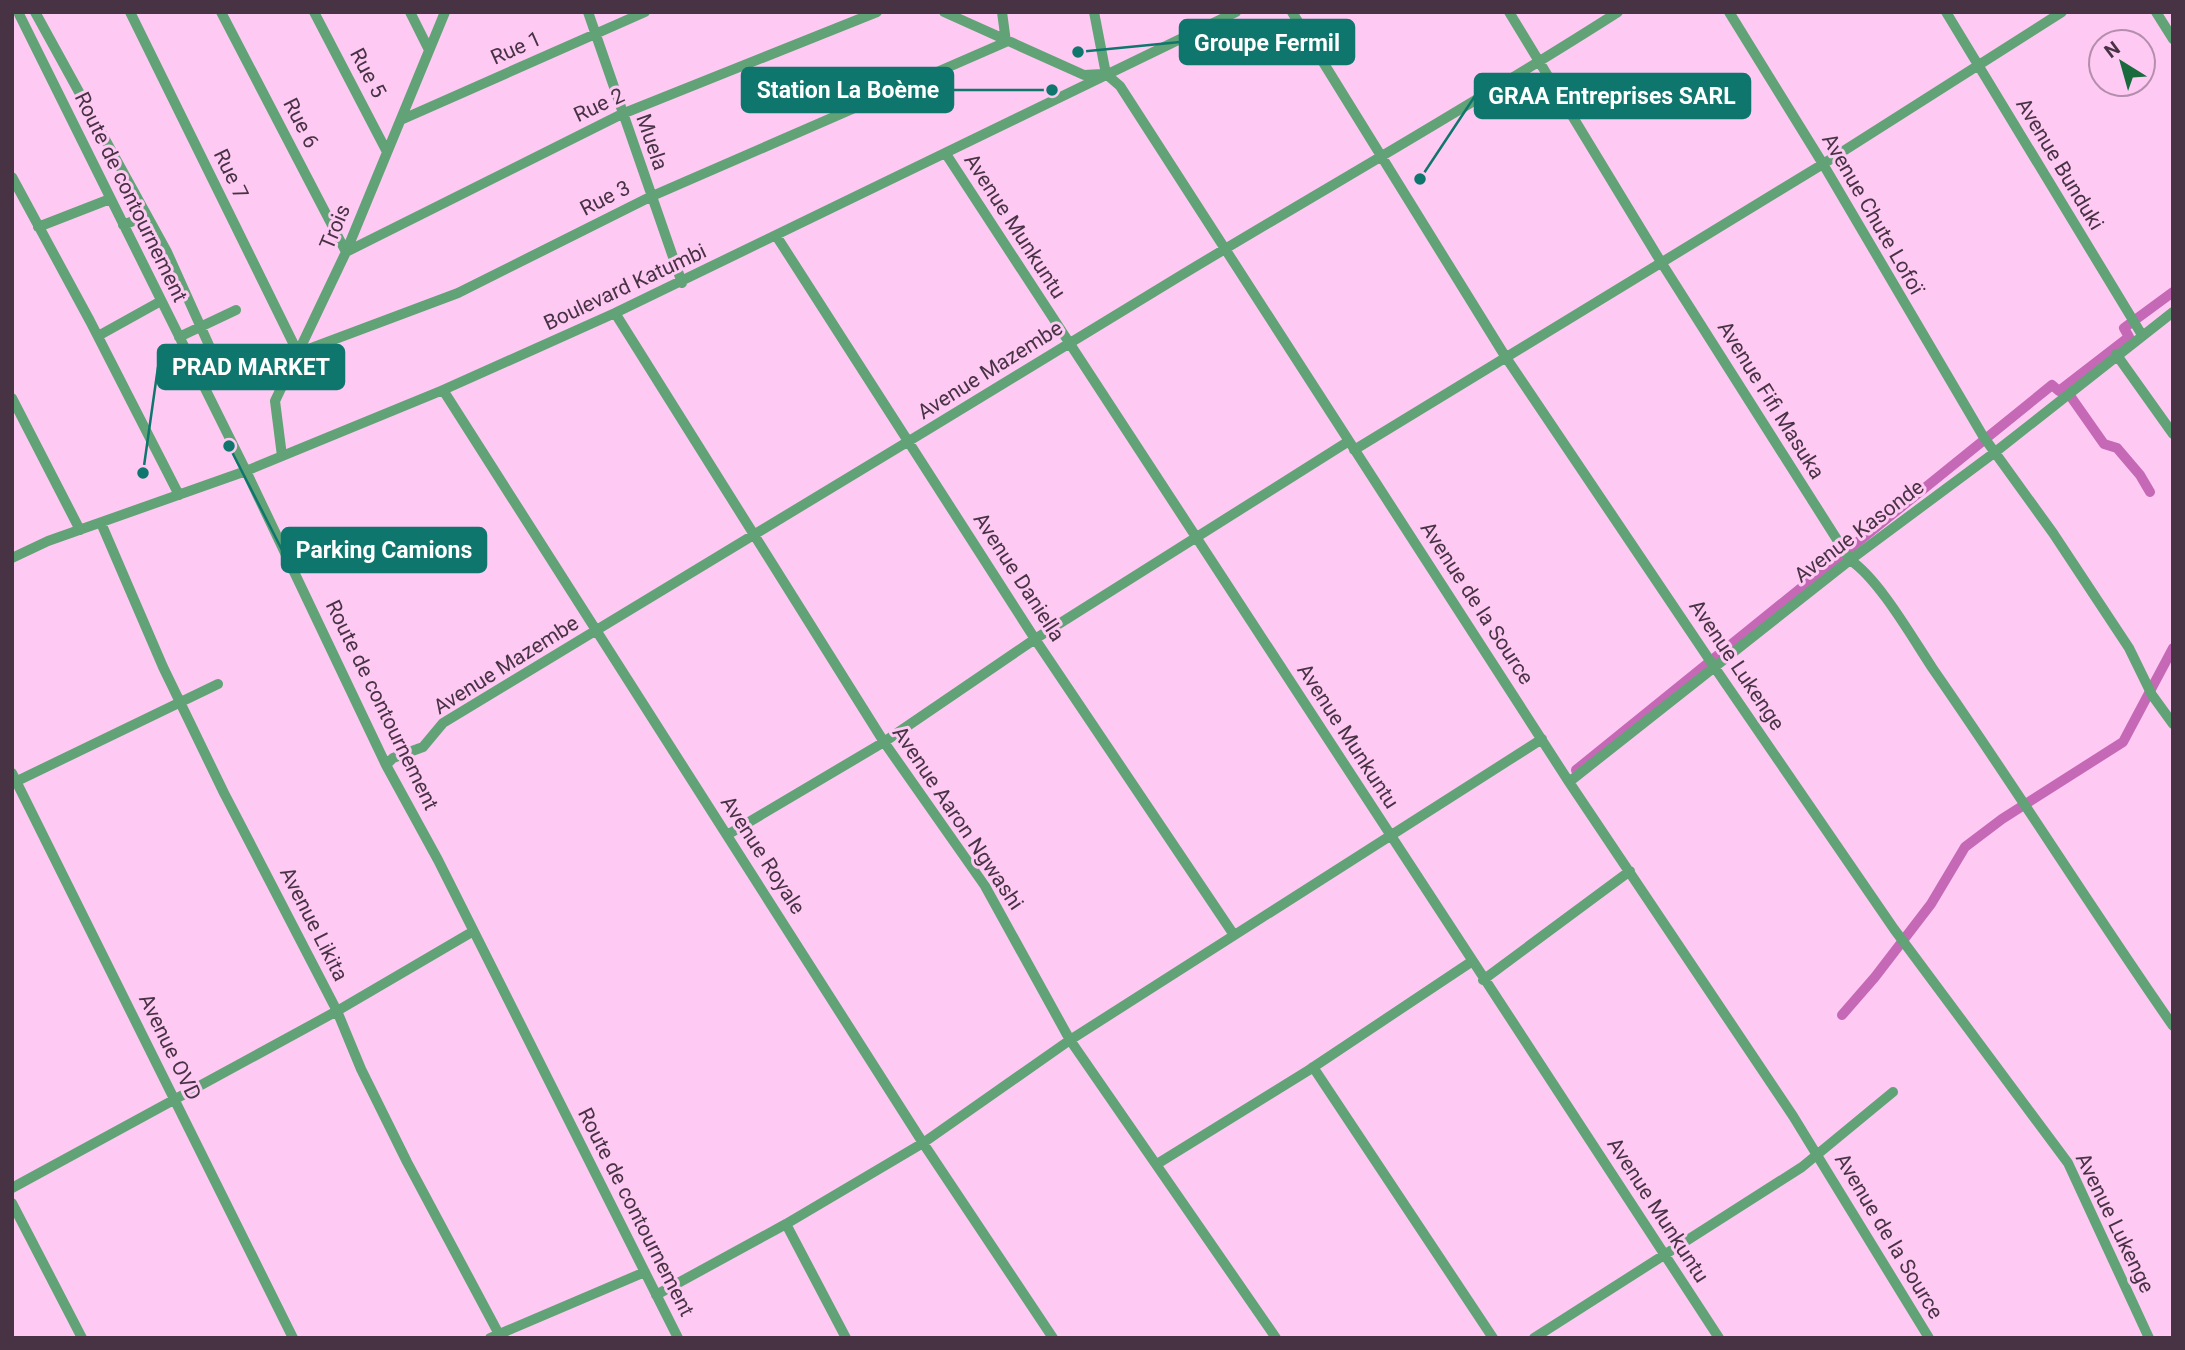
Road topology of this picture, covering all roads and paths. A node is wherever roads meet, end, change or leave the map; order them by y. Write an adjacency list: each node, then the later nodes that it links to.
1 (18, 12): 37 (street, Route de contournement)
2 (34, 12): 38 (street)
3 (130, 12): 55 (street, Rue 7)
4 (221, 12): 43 (street, Rue 6)
5 (314, 12): 31 (street, Rue 5)
6 (410, 12): 25 (street)
7 (445, 12): 25 (street, Trois)
8 (588, 12): 22 (street, Muela)
9 (645, 12): 22 (street, Rue 1)
10 (877, 12): 29 (street, Rue 2)
11 (944, 12): 24 (street)
12 (1002, 12): 24 (street)
13 (1094, 12): 28 (street)
14 (1236, 12): 28 (street, Boulevard Katumbi)
15 (1292, 12): 33 (street, Avenue Lukenge)
16 (1509, 12): 26 (street, Avenue Fifi Masuka)
17 (1618, 12): 26 (street, Avenue Mazembe)
18 (1729, 12): 34 (street, Avenue Chute Lofoï)
19 (1946, 12): 27 (street, Avenue Bunduki)
20 (2062, 12): 27 (street)
21 (2156, 12): 23 (street)
22 (596, 33): 29 (street, Muela); 30 (street, Rue 1)
23 (2173, 39)
24 (1006, 42): 28 (street); 36 (street, Rue 3)
25 (429, 50): 30 (street, Trois)
26 (1539, 63): 33 (street, Avenue Mazembe); 44 (street, Avenue Fifi Masuka)
27 (1978, 65): 34 (street); 51 (street, Avenue Bunduki)
28 (1106, 74): 32 (street, Boulevard Katumbi); 42 (street, Avenue de la Source)
29 (622, 114): 36 (street, Muela); 43 (street, Rue 2)
30 (403, 119): 31 (street, Trois)
31 (387, 152): 43 (street, Trois)
32 (946, 154): 41 (street, Boulevard Katumbi); 54 (street, Avenue Munkuntu)
33 (1382, 156): 42 (street, Avenue Mazembe); 57 (street, Avenue Lukenge)
34 (1823, 164): 44 (street); 64 (street, Avenue Chute Lofoï)
35 (12, 177): 40 (street)
36 (650, 197): 45 (street, Muela); 55 (street, Rue 3)
37 (110, 199): 39 (street, Route de contournement); 40 (street)
38 (146, 216): 39 (street); 50 (street)
39 (123, 225): 46 (street, Route de contournement)
40 (38, 227): 52 (street)
41 (777, 237): 45 (street, Boulevard Katumbi); 62 (street, Avenue Daniella)
42 (1223, 250): 54 (street, Avenue Mazembe); 63 (street, Avenue de la Source)
43 (346, 252): 55 (street, Trois)
44 (1661, 262): 57 (street); 73 (street, Avenue Fifi Masuka)
45 (682, 283): 49 (street, Boulevard Katumbi)
46 (161, 301): 52 (street); 53 (street, Route de contournement)
47 (236, 310): 50 (street)
48 (2173, 312): 51 (street, Avenue Kasonde)
49 (615, 313): 59 (street, Boulevard Katumbi); 70 (street, Avenue Aaron Ngwashi)
50 (202, 327): 53 (street); 58 (street)
51 (2139, 331): 56 (street, Avenue Kasonde)
52 (97, 336): 67 (street)
53 (178, 337): 66 (street, Route de contournement)
54 (1068, 344): 62 (street, Avenue Mazembe); 71 (street, Avenue Munkuntu)
55 (298, 353): 65 (street, Trois)
56 (2116, 354): 61 (street); 64 (street, Avenue Kasonde)
57 (1505, 356): 63 (street); 76 (street, Avenue Lukenge)
58 (226, 383)
59 (443, 390): 65 (street, Boulevard Katumbi); 74 (street, Avenue Royale)
60 (12, 398): 69 (street)
61 (2173, 434)
62 (911, 443): 70 (street, Avenue Mazembe); 75 (street, Avenue Daniella)
63 (1351, 445): 71 (street); 80 (street, Avenue de la Source)
64 (1992, 450): 73 (street, Avenue Kasonde); 79 (street, Avenue Chute Lofoï)
65 (282, 456): 66 (street, Boulevard Katumbi)
66 (246, 471): 67 (street, Boulevard Katumbi); 82 (street, Route de contournement)
67 (179, 495): 68 (street, Boulevard Katumbi)
68 (101, 523): 69 (street, Boulevard Katumbi); 78 (street, Avenue Likita)
69 (80, 530): 72 (street, Boulevard Katumbi)
70 (754, 537): 74 (street, Avenue Mazembe); 81 (street, Avenue Aaron Ngwashi)
71 (1196, 540): 75 (street); 86 (street, Avenue Munkuntu)
72 (12, 558)
73 (1850, 560): 76 (street, Avenue Kasonde); 93 (street, Avenue Fifi Masuka)
74 (597, 632): 82 (street, Avenue Mazembe); 85 (street, Avenue Royale)
75 (1035, 639): 81 (street); 89 (street, Avenue Daniella)
76 (1715, 668): 84 (street, Avenue Kasonde); 118 (street, Avenue Lukenge)
77 (218, 684): 78 (street)
78 (180, 702): 83 (street); 92 (street, Avenue Likita)
79 (2173, 724)
80 (1542, 739): 84 (street, Avenue de la Source); 86 (street)
81 (884, 742): 85 (street); 94 (street, Avenue Aaron Ngwashi)
82 (386, 765): 88 (street, Route de contournement)
83 (14, 779): 97 (street, Avenue OVD)
84 (1569, 782): 87 (street, Avenue de la Source)
85 (727, 835): 98 (street, Avenue Royale)
86 (1391, 836): 89 (street); 90 (street, Avenue Munkuntu)
87 (1630, 871): 91 (street); 99 (street, Avenue de la Source)
88 (472, 932): 92 (street); 105 (street, Route de contournement)
89 (1234, 935): 94 (street)
90 (1471, 962): 91 (street, Avenue Munkuntu); 95 (street)
91 (1483, 980): 104 (street, Avenue Munkuntu)
92 (337, 1011): 97 (street); 107 (street, Avenue Likita)
93 (2173, 1026)
94 (1070, 1040): 98 (street); 100 (street, Avenue Aaron Ngwashi)
95 (1313, 1067): 100 (street); 114 (street)
96 (1893, 1092): 99 (street, Avenue de la Source)
97 (174, 1097): 101 (street); 109 (street, Avenue OVD)
98 (923, 1143): 103 (street); 112 (street, Avenue Royale)
99 (1816, 1154): 104 (street, Avenue de la Source); 117 (street, Avenue de la Source)
100 (1157, 1164): 113 (street, Avenue Aaron Ngwashi)
101 (12, 1188)
102 (12, 1203): 108 (street)
103 (786, 1224): 106 (street); 111 (street)
104 (1665, 1256): 115 (street, Avenue de la Source); 116 (street, Avenue Munkuntu)
105 (645, 1272): 106 (street, Route de contournement); 107 (street)
106 (656, 1295): 110 (street, Route de contournement)
107 (496, 1336)
108 (82, 1338)
109 (293, 1338)
110 (678, 1338)
111 (846, 1338)
112 (1054, 1338)
113 (1276, 1338)
114 (1493, 1338)
115 (1534, 1338)
116 (1719, 1338)
117 (1929, 1338)
118 (2149, 1338)

